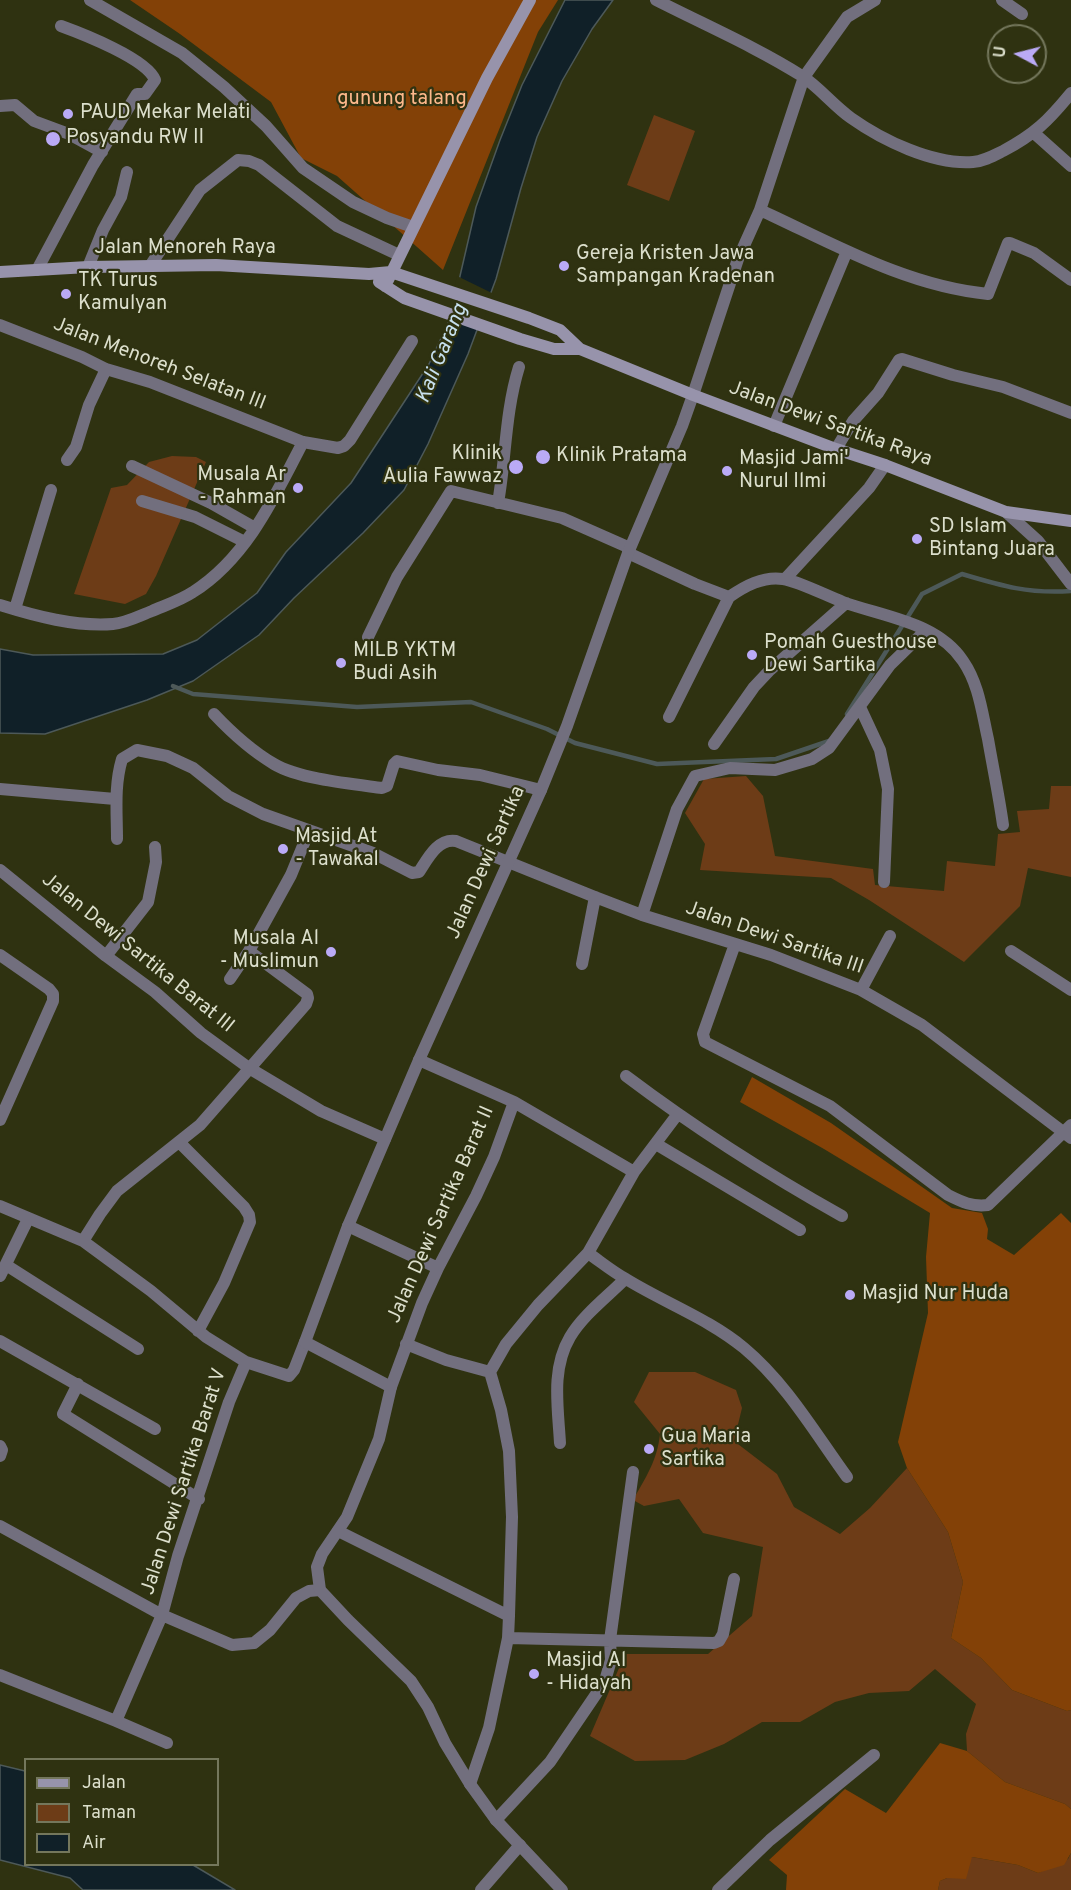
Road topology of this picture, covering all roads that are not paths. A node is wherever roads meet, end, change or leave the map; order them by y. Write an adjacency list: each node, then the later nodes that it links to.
1 (90, 0): 16 (street)
2 (530, 0): 16 (main road)
3 (657, 0): 8 (street)
4 (875, 0): 8 (street, Jalan Dewi Sartika)
5 (1002, 0): 6 (street)
6 (1022, 14)
7 (61, 26): 12 (street)
8 (804, 77): 11 (street); 15 (street, Jalan Dewi Sartika)
9 (1071, 93): 11 (street)
10 (0, 106): 12 (street)
11 (1034, 133): 13 (street)
12 (102, 152): 21 (street)
13 (1071, 166)
14 (127, 172): 20 (street)
15 (760, 210): 17 (street); 33 (street, Jalan Dewi Sartika)
16 (413, 227): 18 (main road)
17 (847, 251): 25 (street); 35 (street)
18 (399, 255): 19 (street); 23 (main road)
19 (150, 266): 20 (main road, Jalan Menoreh Raya); 24 (main road, Jalan Menoreh Raya)
20 (88, 267): 21 (main road, Jalan Menoreh Raya)
21 (37, 270): 22 (main road, Jalan Menoreh Raya)
22 (0, 272)
23 (391, 272): 24 (main road, Jalan Menoreh Raya); 26 (main road); 27 (main road, Jalan Menoreh Raya)
24 (369, 274): 26 (main road)
25 (1071, 280)
26 (385, 286): 30 (main road, Jalan Dewi Sartika Raya)
27 (529, 318): 30 (main road, Jalan Dewi Sartika Raya)
28 (0, 325): 32 (street, Jalan Menoreh Selatan III)
29 (412, 341): 36 (street, Jalan Menoreh Selatan III)
30 (580, 349): 33 (main road, Jalan Dewi Sartika Raya)
31 (519, 367): 43 (street)
32 (106, 369): 36 (street, Jalan Menoreh Selatan III); 38 (street)
33 (693, 395): 35 (main road, Jalan Dewi Sartika Raya); 48 (street, Jalan Dewi Sartika)
34 (1071, 413): 37 (street)
35 (774, 426): 37 (main road, Jalan Dewi Sartika Raya)
36 (303, 442): 46 (street)
37 (836, 449): 39 (main road, Jalan Dewi Sartika Raya)
38 (67, 460)
39 (885, 465): 44 (main road, Jalan Dewi Sartika Raya); 49 (street)
40 (132, 466): 46 (street)
41 (51, 490): 54 (street)
42 (142, 501): 47 (street)
43 (498, 503): 48 (street); 56 (street)
44 (1006, 512): 45 (main road, Jalan Dewi Sartika Raya); 50 (street)
45 (1071, 521)
46 (255, 528): 47 (street)
47 (245, 542): 54 (street)
48 (629, 550): 51 (street); 62 (street, Jalan Dewi Sartika)
49 (785, 579): 51 (street); 52 (street)
50 (1071, 584)
51 (729, 597): 59 (street)
52 (846, 603): 55 (street); 60 (street)
53 (0, 605): 54 (street)
54 (15, 609)
55 (926, 630): 57 (street); 64 (street)
56 (368, 637)
57 (860, 707): 70 (street); 72 (street)
58 (214, 714): 62 (street)
59 (669, 717)
60 (714, 744)
61 (0, 789): 63 (street)
62 (541, 790): 68 (street, Jalan Dewi Sartika)
63 (115, 799): 65 (street); 66 (street)
64 (1003, 825)
65 (309, 831): 68 (street, Jalan Dewi Sartika III); 75 (street)
66 (117, 839)
67 (155, 847): 78 (street)
68 (510, 862): 71 (street, Jalan Dewi Sartika III); 83 (street, Jalan Dewi Sartika)
69 (0, 870): 78 (street, Jalan Dewi Sartika Barat III)
70 (884, 882)
71 (595, 897): 72 (street, Jalan Dewi Sartika III); 79 (street)
72 (642, 915): 74 (street, Jalan Dewi Sartika III)
73 (890, 936): 81 (street)
74 (735, 944): 81 (street, Jalan Dewi Sartika III); 89 (street)
75 (249, 951): 80 (street); 84 (street)
76 (1011, 951): 82 (street)
77 (0, 955): 88 (street)
78 (106, 956): 84 (street, Jalan Dewi Sartika Barat III)
79 (582, 964)
80 (230, 979)
81 (861, 990): 89 (street, Jalan Dewi Sartika III)
82 (1071, 990)
83 (418, 1060): 86 (street, Jalan Dewi Sartika Barat II); 90 (street, Jalan Dewi Sartika)
84 (249, 1068): 90 (street, Jalan Dewi Sartika Barat III); 91 (street)
85 (626, 1076): 87 (street)
86 (514, 1102): 93 (street, Jalan Dewi Sartika Barat II); 101 (street, Jalan Dewi Sartika Barat II)
87 (677, 1115): 92 (street); 95 (street)
88 (0, 1120)
89 (1069, 1131)
90 (385, 1139): 97 (street, Jalan Dewi Sartika)
91 (180, 1142): 99 (street); 104 (street)
92 (656, 1144): 93 (street); 98 (street)
93 (634, 1172): 100 (street)
94 (0, 1206): 96 (street)
95 (842, 1216)
96 (28, 1219): 99 (street); 102 (street)
97 (348, 1226): 101 (street); 106 (street, Jalan Dewi Sartika)
98 (800, 1230)
99 (83, 1241): 104 (street)
100 (588, 1253): 103 (street); 110 (street)
101 (438, 1268): 107 (street, Jalan Dewi Sartika Barat II)
102 (3, 1271): 108 (street)
103 (625, 1279): 114 (street); 118 (street)
104 (198, 1331): 109 (street)
105 (0, 1341): 111 (street)
106 (305, 1342): 109 (street, Jalan Dewi Sartika); 112 (street)
107 (406, 1344): 110 (street, Jalan Dewi Sartika Barat II); 112 (street, Jalan Dewi Sartika Barat II)
108 (138, 1349)
109 (246, 1362): 119 (street, Jalan Dewi Sartika Barat V)
110 (490, 1372): 125 (street)
111 (78, 1384): 113 (street); 119 (street)
112 (391, 1387): 121 (street)
113 (155, 1429)
114 (560, 1443)
115 (0, 1446): 116 (street)
116 (0, 1456)
117 (633, 1472): 127 (street)
118 (847, 1477)
119 (199, 1499): 124 (street, Jalan Dewi Sartika Barat V)
120 (0, 1526): 124 (street, Jalan Dewi Sartika Barat V)
121 (338, 1531): 123 (street); 125 (street)
122 (734, 1579): 127 (street)
123 (320, 1590): 124 (street, Jalan Dewi Sartika Barat V); 132 (street)
124 (162, 1615): 129 (street, Jalan Dewi Sartika Barat V)
125 (509, 1616): 126 (street)
126 (508, 1638): 127 (street); 132 (street)
127 (610, 1640): 133 (street)
128 (0, 1675): 129 (street)
129 (116, 1721): 130 (street)
130 (167, 1743)
131 (874, 1755): 137 (street)
132 (470, 1784): 133 (street)
133 (496, 1820): 134 (street)
134 (520, 1845): 135 (street); 136 (street)
135 (481, 1890)
136 (562, 1890)
137 (718, 1890)

